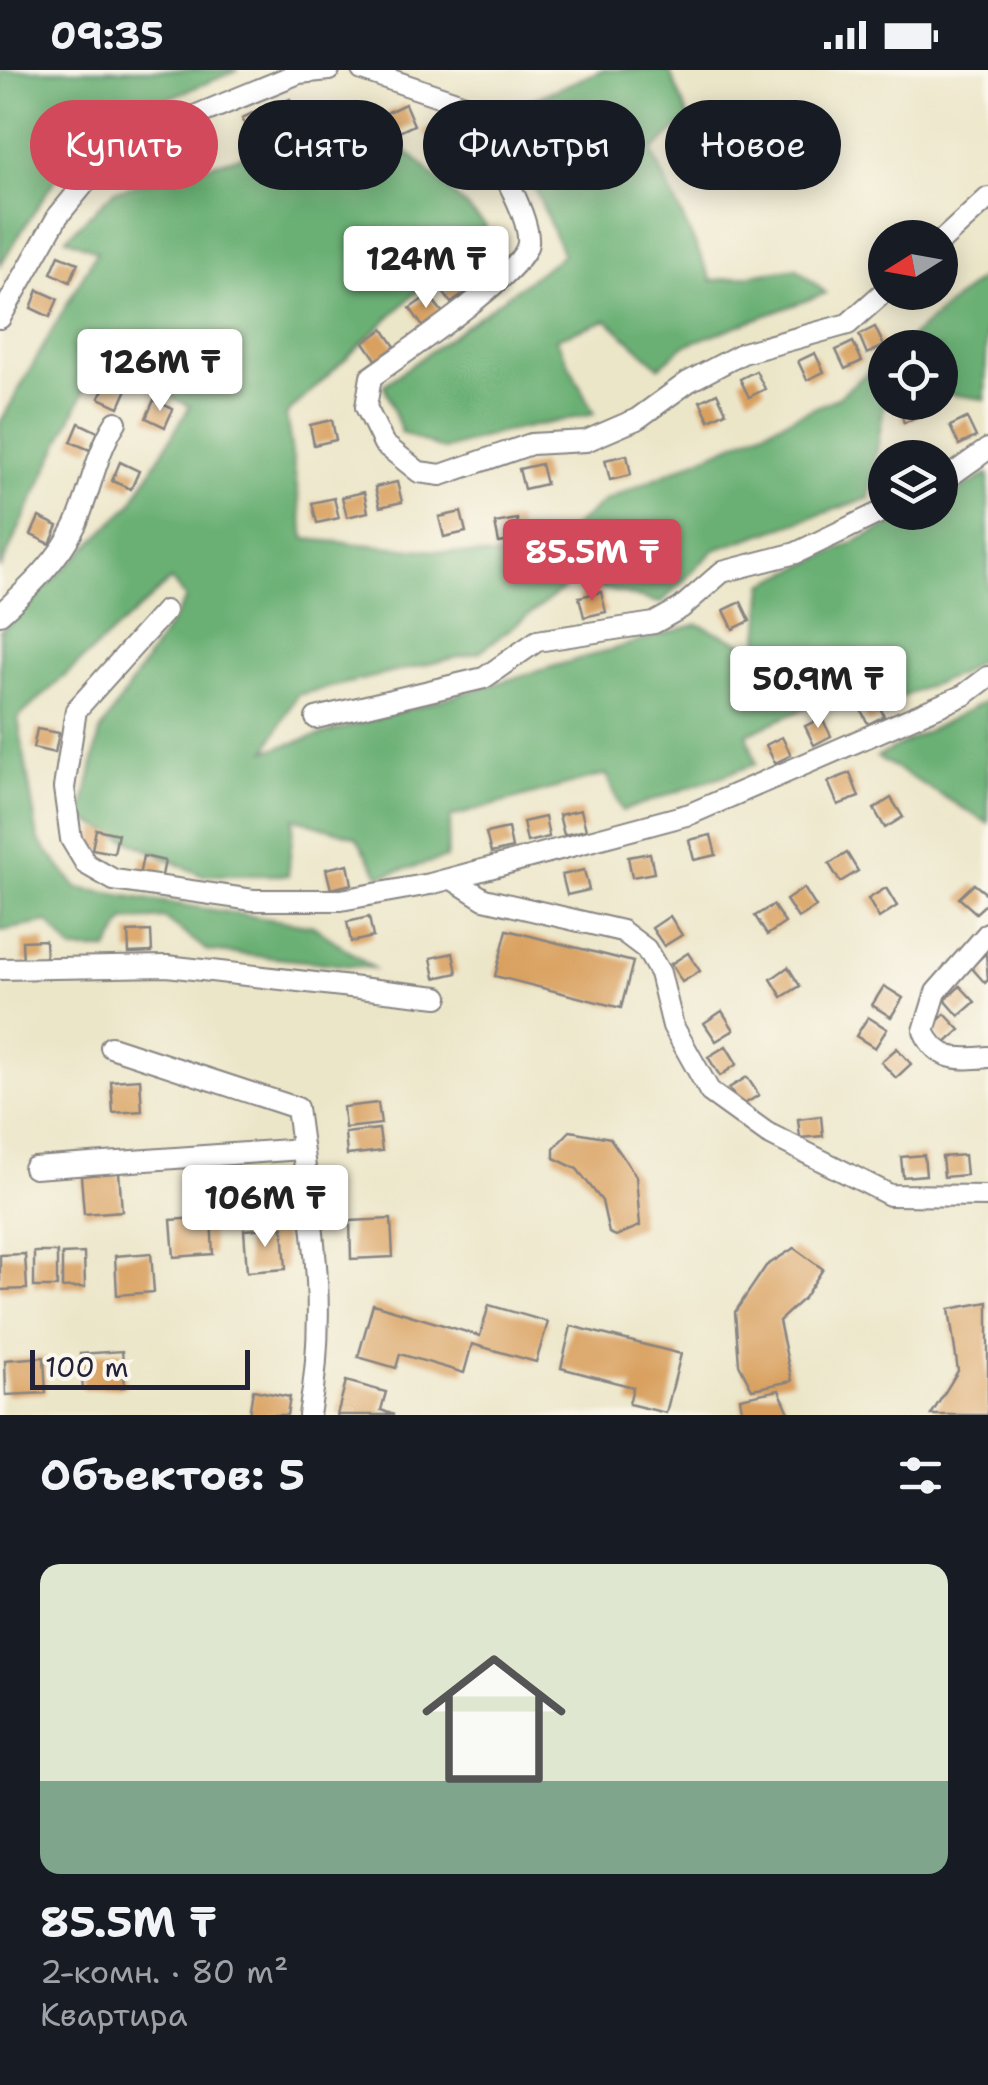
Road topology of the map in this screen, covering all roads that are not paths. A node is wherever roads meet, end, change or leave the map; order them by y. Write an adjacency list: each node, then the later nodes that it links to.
1 (329, 70): 6 (street)
2 (362, 70): 5 (street)
3 (988, 198): 4 (street)
4 (958, 226)
5 (868, 306)
6 (0, 318)
7 (116, 422): 12 (street)
8 (988, 450): 9 (street)
9 (958, 471)
10 (868, 518): 14 (street)
11 (165, 611): 15 (street)
12 (0, 614)
13 (988, 677): 15 (street)
14 (316, 718)
15 (452, 879): 23 (street)
16 (988, 933): 20 (street)
17 (0, 968): 18 (street)
18 (438, 997)
19 (111, 1047): 21 (street)
20 (988, 1057)
21 (302, 1149): 22 (street); 24 (street)
22 (34, 1168)
23 (988, 1196)
24 (309, 1415)

